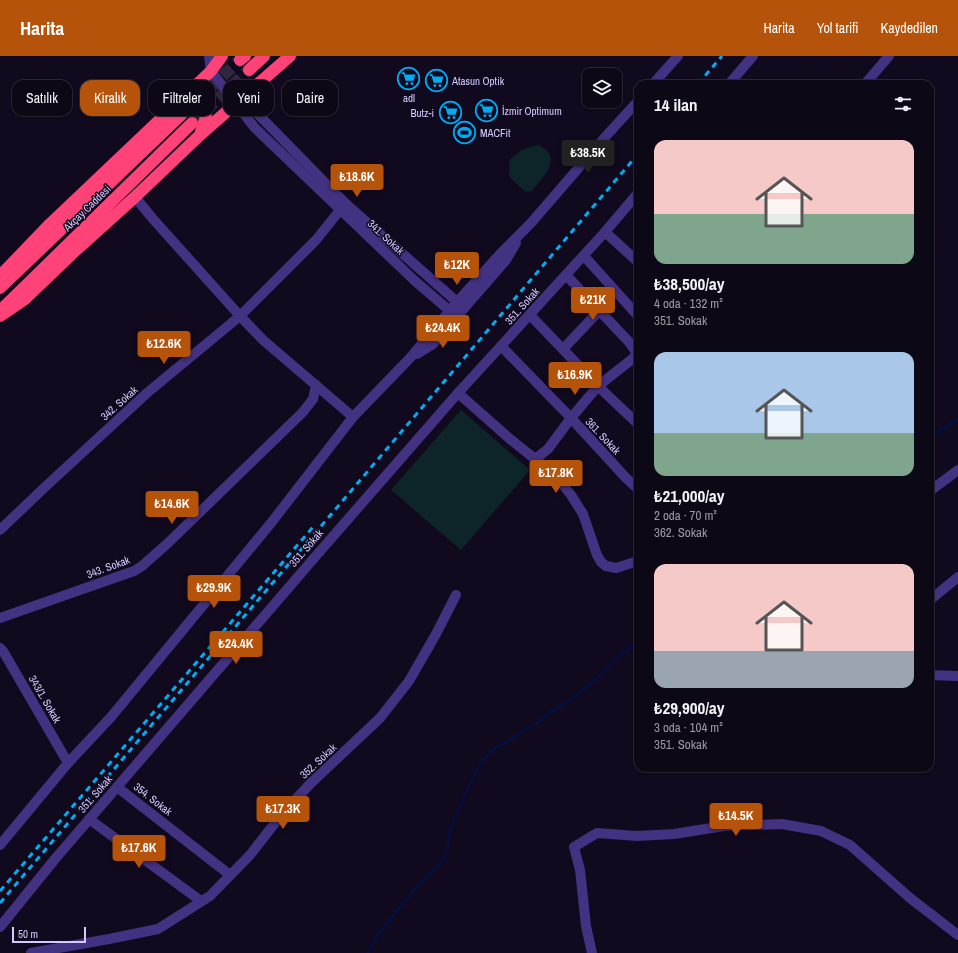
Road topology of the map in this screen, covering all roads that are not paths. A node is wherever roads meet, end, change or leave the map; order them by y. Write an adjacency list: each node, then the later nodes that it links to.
1 (209, 56): 9 (street)
2 (222, 56): 9 (highway)
3 (264, 56): 8 (highway)
4 (290, 56): 11 (highway)
5 (678, 56): 12 (street)
6 (753, 56): 13 (street)
7 (889, 56): 14 (street)
8 (249, 70)
9 (211, 71): 10 (highway); 15 (street)
10 (204, 80)
11 (262, 80)
12 (657, 80)
13 (732, 80)
14 (868, 80)
15 (223, 84)
16 (634, 105): 34 (street)
17 (223, 114): 24 (highway)
18 (172, 116): 32 (highway)
19 (173, 116): 33 (highway, Akçay Caddesi)
20 (206, 116): 24 (highway)
21 (247, 116): 27 (street, 341. Sokak)
22 (255, 116): 34 (street, 341. Sokak)
23 (192, 123): 35 (highway, Akçay Caddesi)
24 (200, 135): 25 (highway)
25 (134, 197): 40 (highway); 41 (street)
26 (634, 198): 28 (street, 351. Sokak)
27 (340, 210): 38 (street, 341. Sokak); 41 (street, 342. Sokak)
28 (605, 232): 29 (street, 351. Sokak); 30 (street)
29 (584, 256): 31 (street, 351. Sokak); 37 (street)
30 (634, 258)
31 (566, 275): 36 (street); 39 (street, 351. Sokak)
32 (0, 276)
33 (0, 288)
34 (461, 305): 38 (street)
35 (0, 311)
36 (599, 311): 43 (street); 44 (street)
37 (634, 312)
38 (453, 314): 49 (street)
39 (530, 315): 42 (street, 351. Sokak); 44 (street)
40 (0, 316)
41 (240, 316): 46 (street); 56 (street, 342. Sokak)
42 (501, 346): 48 (street, 351. Sokak); 50 (street, 361. Sokak)
43 (634, 348)
44 (563, 349): 47 (street)
45 (634, 357): 47 (street)
46 (316, 385): 49 (street); 61 (street, 343. Sokak)
47 (598, 386): 50 (street); 51 (street)
48 (458, 393): 52 (street); 66 (street, 351. Sokak)
49 (353, 417): 65 (street)
50 (571, 418): 52 (street); 54 (street, 361. Sokak)
51 (634, 420)
52 (535, 460): 57 (street)
53 (958, 470): 55 (street)
54 (634, 485)
55 (934, 488)
56 (0, 530)
57 (634, 562)
58 (958, 577): 60 (street)
59 (456, 595): 69 (street, 352. Sokak)
60 (934, 597)
61 (0, 618)
62 (0, 648): 65 (street, 343/1. Sokak)
63 (934, 675): 64 (street)
64 (958, 676)
65 (68, 762): 68 (street)
66 (117, 787): 67 (street, 351. Sokak); 69 (street, 354. Sokak)
67 (89, 819): 70 (street); 71 (street, 351. Sokak)
68 (0, 845)
69 (230, 875): 70 (street, 352. Sokak)
70 (201, 901): 73 (street, 352. Sokak)
71 (0, 927)
72 (958, 935): 74 (street)
73 (30, 953)
74 (592, 953)

